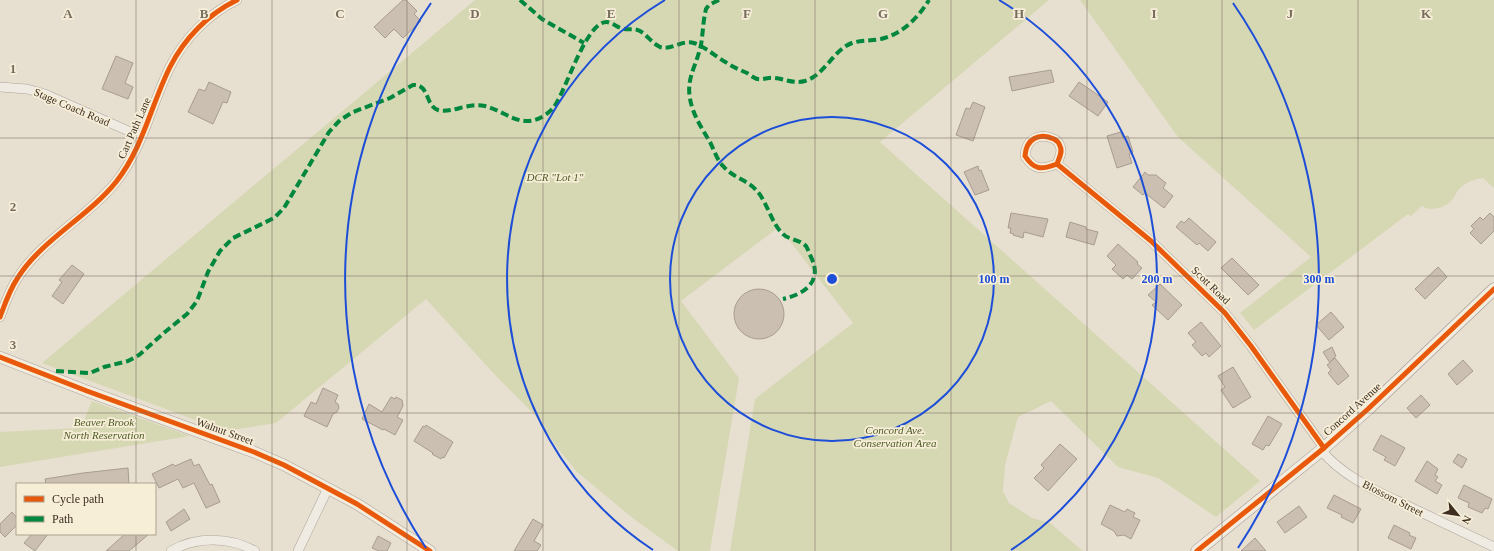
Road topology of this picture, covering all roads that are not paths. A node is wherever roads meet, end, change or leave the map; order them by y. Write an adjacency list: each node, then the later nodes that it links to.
1 (237, 0): 3 (street, Cart Path Lane)
2 (0, 86): 3 (street, Stage Coach Road)
3 (142, 137): 6 (street, Cart Path Lane)
4 (1057, 164): 8 (street, Scott Road)
5 (1494, 289): 8 (main road, Concord Avenue)
6 (0, 317)
7 (0, 357): 9 (street, Walnut Street)
8 (1322, 449): 10 (street, Blossom Street); 15 (main road, Concord Avenue)
9 (328, 488): 13 (street); 14 (street, Walnut Street)
10 (1494, 547)
11 (171, 551): 12 (street)
12 (256, 551)
13 (298, 551)
14 (430, 551)
15 (1197, 551)

